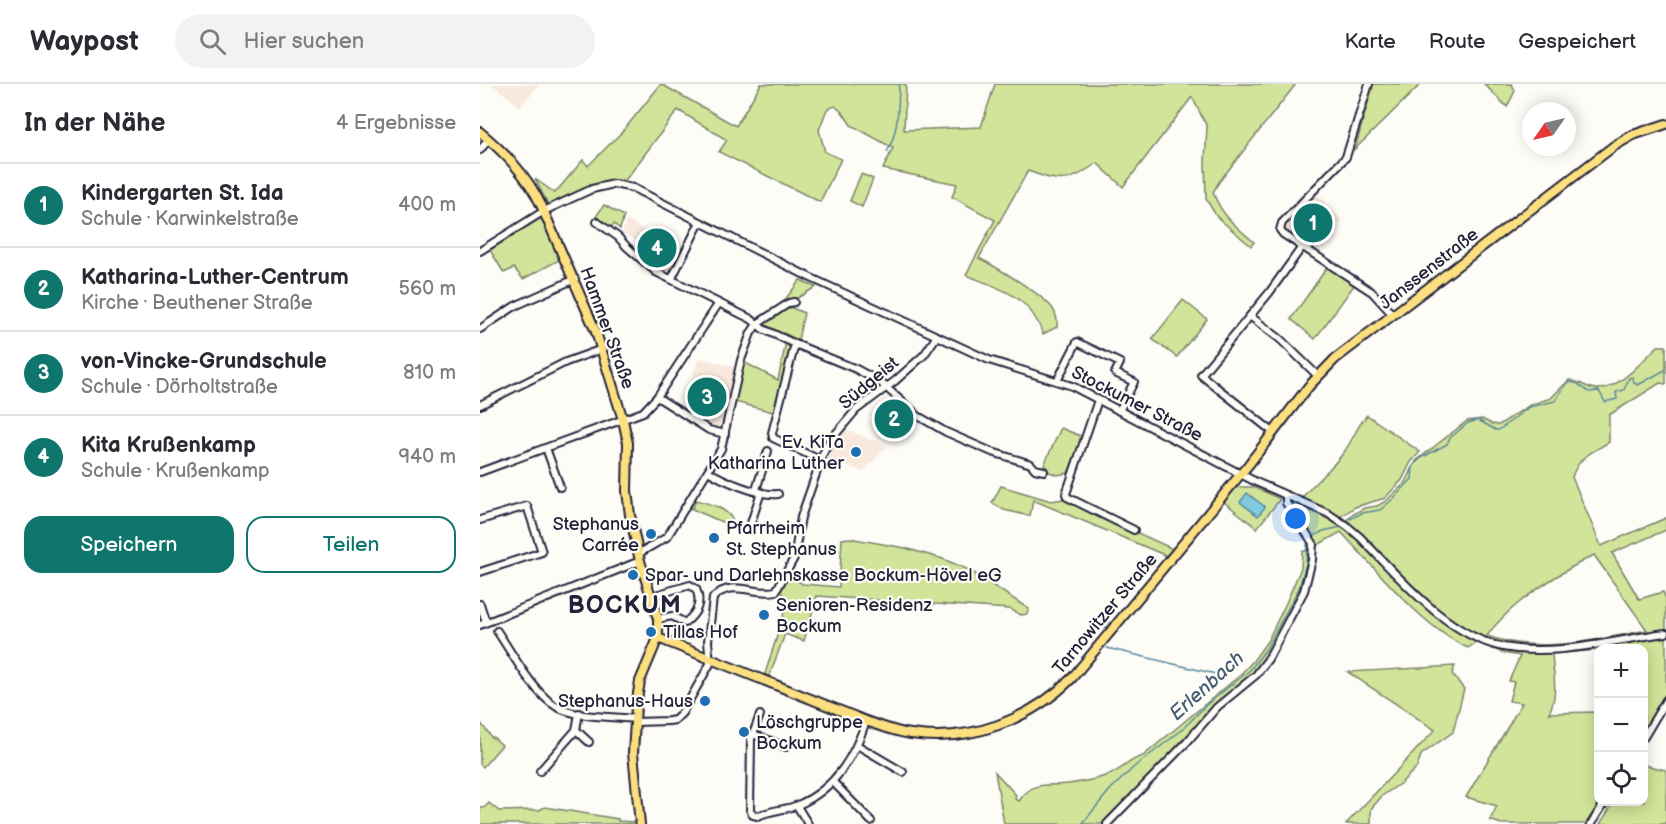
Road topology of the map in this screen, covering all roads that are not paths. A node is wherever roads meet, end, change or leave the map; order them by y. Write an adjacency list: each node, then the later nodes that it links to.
1 (1369, 84): 9 (street)
2 (1666, 123): 15 (main road, Janssenstraße)
3 (480, 132): 4 (main road, Hammer Straße)
4 (489, 140): 5 (street); 6 (main road, Hammer Straße)
5 (480, 150)
6 (544, 211): 8 (street, Stockumer Straße); 10 (street, Stockumer Straße); 12 (main road, Hammer Straße)
7 (597, 222): 11 (street)
8 (700, 222): 11 (street); 19 (street, Stockumer Straße)
9 (1302, 247): 15 (street); 16 (street)
10 (480, 251)
11 (672, 278): 14 (street)
12 (575, 279): 18 (street); 21 (main road, Hammer Straße)
13 (794, 302): 17 (street)
14 (718, 303): 17 (street); 25 (street)
15 (1393, 315): 22 (main road, Janssenstraße)
16 (1250, 316): 22 (street); 30 (street)
17 (757, 324): 20 (street); 31 (street)
18 (480, 329)
19 (937, 336): 23 (street, Stockumer Straße); 24 (street, Südgeist)
20 (795, 344): 24 (street); 34 (street)
21 (602, 349): 27 (street); 29 (main road, Hammer Straße)
22 (1318, 376): 30 (main road, Janssenstraße)
23 (1056, 381): 26 (street, Stockumer Straße); 28 (street)
24 (887, 388): 34 (street, Südgeist); 36 (street)
25 (657, 397): 29 (street); 31 (street)
26 (1098, 400): 28 (street, Stockumer Straße); 45 (street)
27 (480, 405)
28 (1119, 411): 38 (street, Stockumer Straße)
29 (623, 420): 32 (street); 46 (main road, Hammer Straße)
30 (1273, 432): 38 (main road, Janssenstraße)
31 (724, 434): 35 (street)
32 (546, 448): 37 (street); 39 (street)
33 (768, 451): 40 (street)
34 (820, 460): 55 (street, Südgeist)
35 (708, 471): 40 (street); 46 (street)
36 (1044, 471)
37 (480, 472)
38 (1241, 474): 42 (street, Stockumer Straße); 60 (main road, Tarnowitzer Straße)
39 (560, 487)
40 (759, 491): 41 (street); 44 (street)
41 (778, 494)
42 (1286, 496): 53 (street, Stockumer Straße); 76 (street)
43 (480, 520): 47 (street)
44 (750, 526)
45 (1134, 530)
46 (639, 557): 48 (main road, Hammer Straße); 51 (street)
47 (480, 572)
48 (652, 596): 50 (main road, Hammer Straße); 50 (street)
49 (480, 604): 51 (street)
50 (658, 620): 54 (main road, Hammer Straße)
51 (483, 624)
52 (497, 631): 57 (street)
53 (1666, 633)
54 (658, 638): 55 (main road, Tarnowitzer Straße); 59 (main road)
55 (711, 658): 59 (street); 60 (main road, Tarnowitzer Straße)
56 (1666, 700): 62 (street)
57 (579, 713): 59 (street); 61 (street)
58 (760, 715): 63 (street)
59 (635, 720): 74 (main road)
60 (866, 721): 65 (street)
61 (576, 730): 64 (street); 67 (street)
62 (1648, 730)
63 (753, 734): 66 (street); 72 (street)
64 (589, 742)
65 (857, 745): 68 (street); 69 (street)
66 (786, 747)
67 (540, 771)
68 (903, 772)
69 (833, 782): 70 (street); 73 (street)
70 (797, 806): 72 (street); 75 (street)
71 (1602, 806): 77 (street)
72 (758, 820)
73 (871, 821)
74 (639, 824)
75 (808, 824)
76 (1107, 824)
77 (1591, 824)

